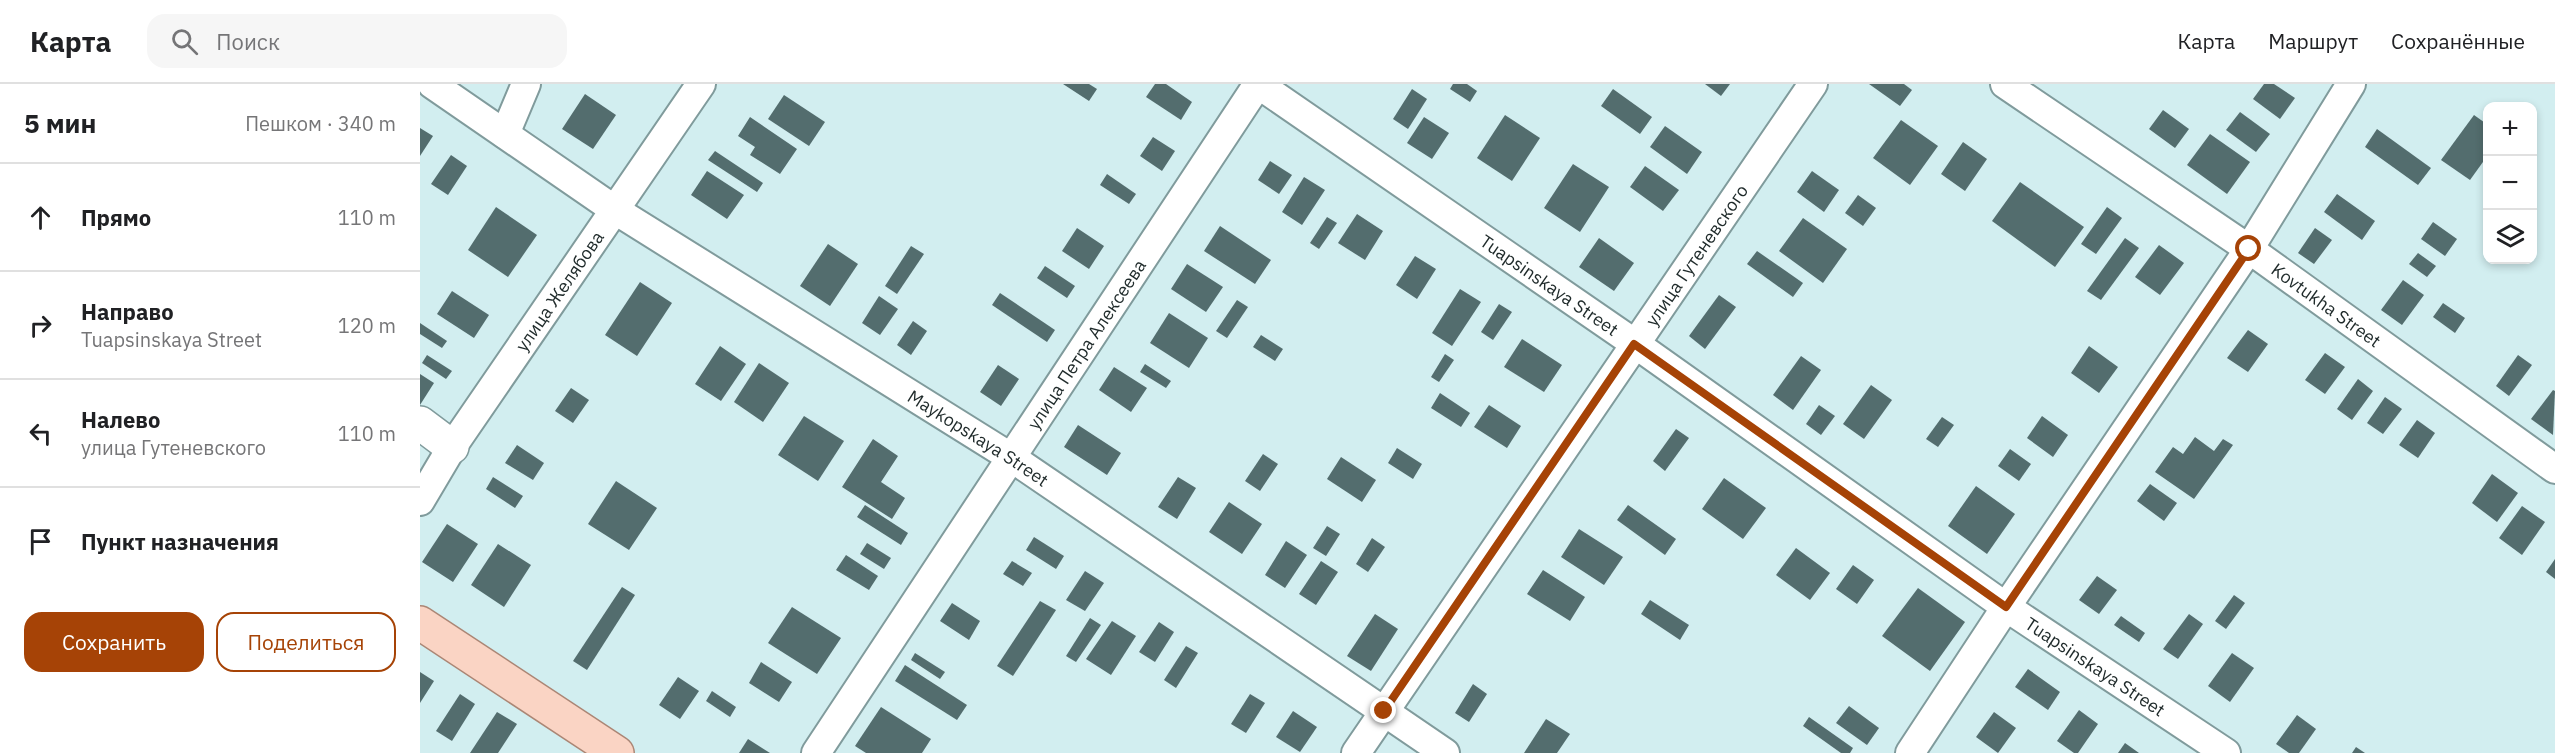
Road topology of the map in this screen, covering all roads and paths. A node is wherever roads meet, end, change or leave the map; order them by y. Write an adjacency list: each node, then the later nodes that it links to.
1 (432, 84): 8 (street, Maykopskaya Street)
2 (526, 84): 8 (street)
3 (701, 84): 9 (street, улица Желябова)
4 (1258, 84): 11 (street, Tuapsinskaya Street); 14 (street, улица Петра Алексеева)
5 (1813, 84): 11 (street, улица Гутеневского)
6 (2005, 84): 10 (street, Kovtukha Street)
7 (2351, 84): 10 (street)
8 (505, 134): 9 (street, Maykopskaya Street)
9 (615, 210): 13 (street, улица Желябова); 14 (street, Maykopskaya Street)
10 (2249, 249): 15 (street, Kovtukha Street); 17 (street)
11 (1634, 344): 17 (street, Tuapsinskaya Street); 19 (street, улица Гутеневского)
12 (420, 423): 13 (street)
13 (452, 447): 16 (street, улица Желябова)
14 (1012, 458): 19 (street, Maykopskaya Street); 21 (street, улица Петра Алексеева)
15 (2555, 469)
16 (420, 501)
17 (2006, 607): 24 (street); 25 (street, Tuapsinskaya Street)
18 (420, 623): 20 (main road)
19 (1384, 711): 22 (street, улица Гутеневского); 23 (street, Maykopskaya Street)
20 (617, 753)
21 (816, 753)
22 (1356, 753)
23 (1446, 753)
24 (1910, 753)
25 (2226, 753)

